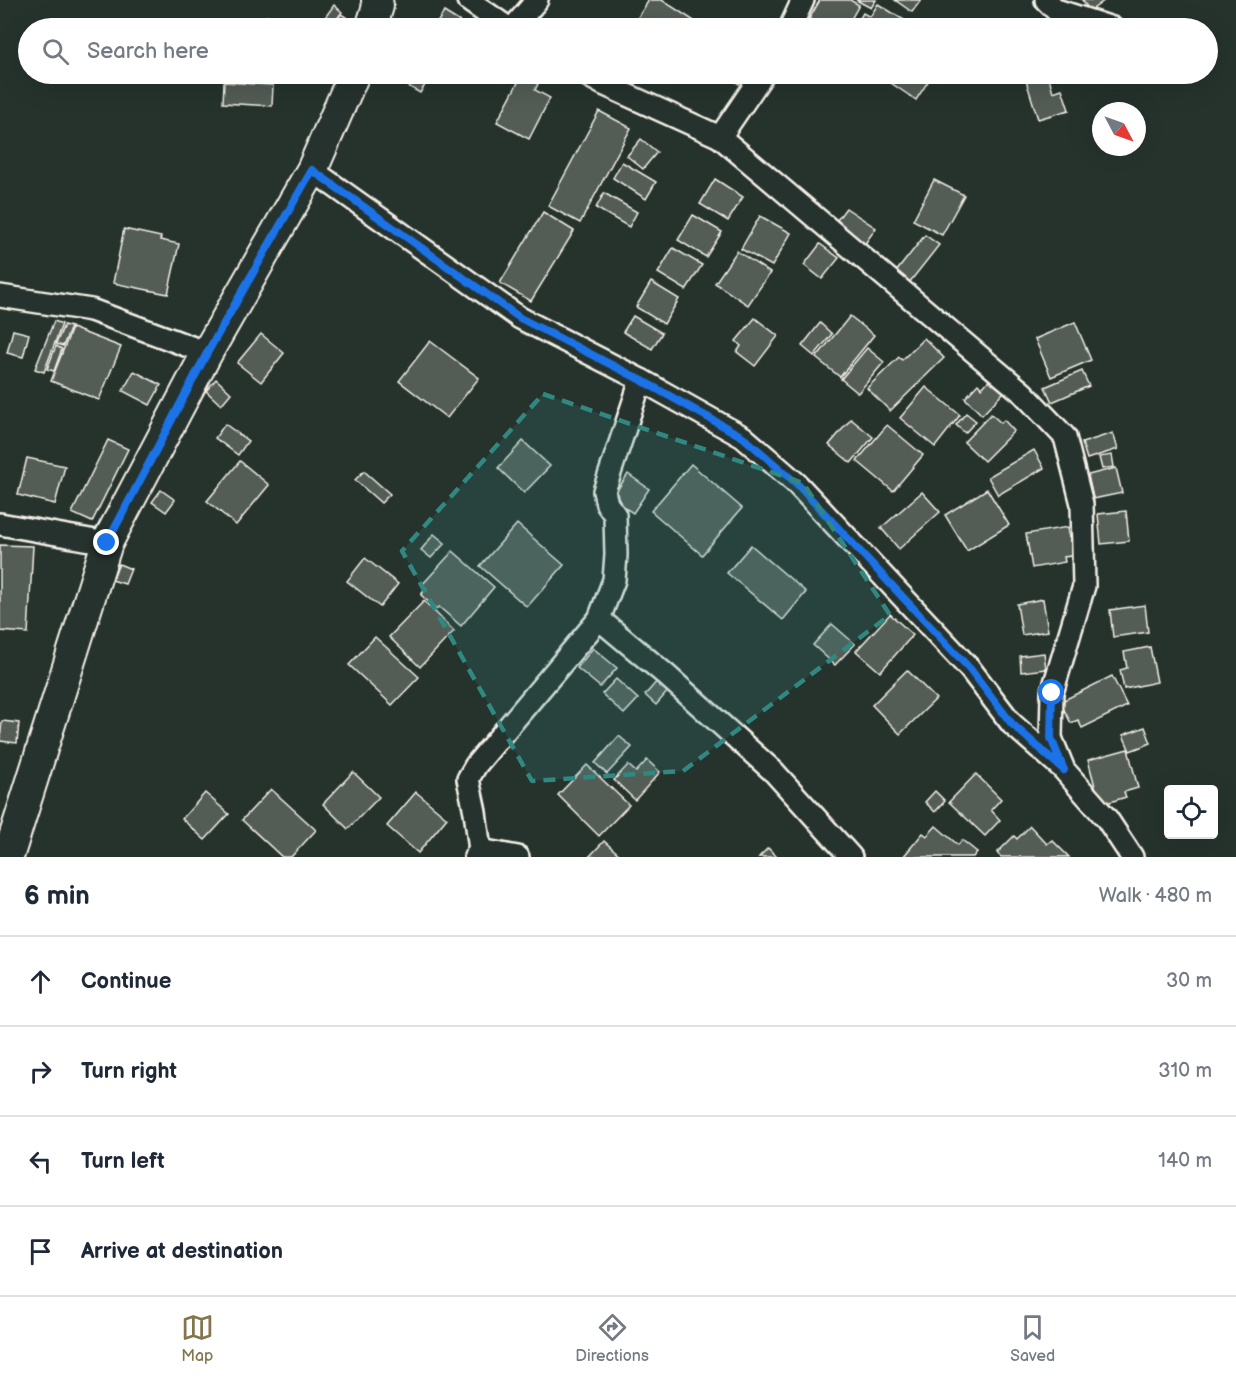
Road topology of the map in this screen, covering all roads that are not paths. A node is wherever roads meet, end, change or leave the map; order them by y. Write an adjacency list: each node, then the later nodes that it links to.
1 (377, 0): 6 (street)
2 (468, 0): 7 (street)
3 (537, 0): 8 (street)
4 (803, 0): 9 (street)
5 (1046, 0): 10 (street)
6 (374, 18)
7 (495, 18)
8 (520, 18)
9 (795, 18)
10 (1081, 18)
11 (350, 84): 15 (street)
12 (603, 84): 14 (street)
13 (756, 84): 14 (street)
14 (720, 137): 22 (street)
15 (312, 170): 17 (street); 18 (street)
16 (0, 296): 17 (street)
17 (207, 353): 20 (street)
18 (641, 380): 21 (street); 22 (street)
19 (0, 524): 20 (street)
20 (107, 543): 24 (street)
21 (599, 619): 23 (street); 26 (street)
22 (1064, 770): 27 (street)
23 (478, 854): 25 (street)
24 (8, 857)
25 (518, 857)
26 (851, 857)
27 (1132, 857)

